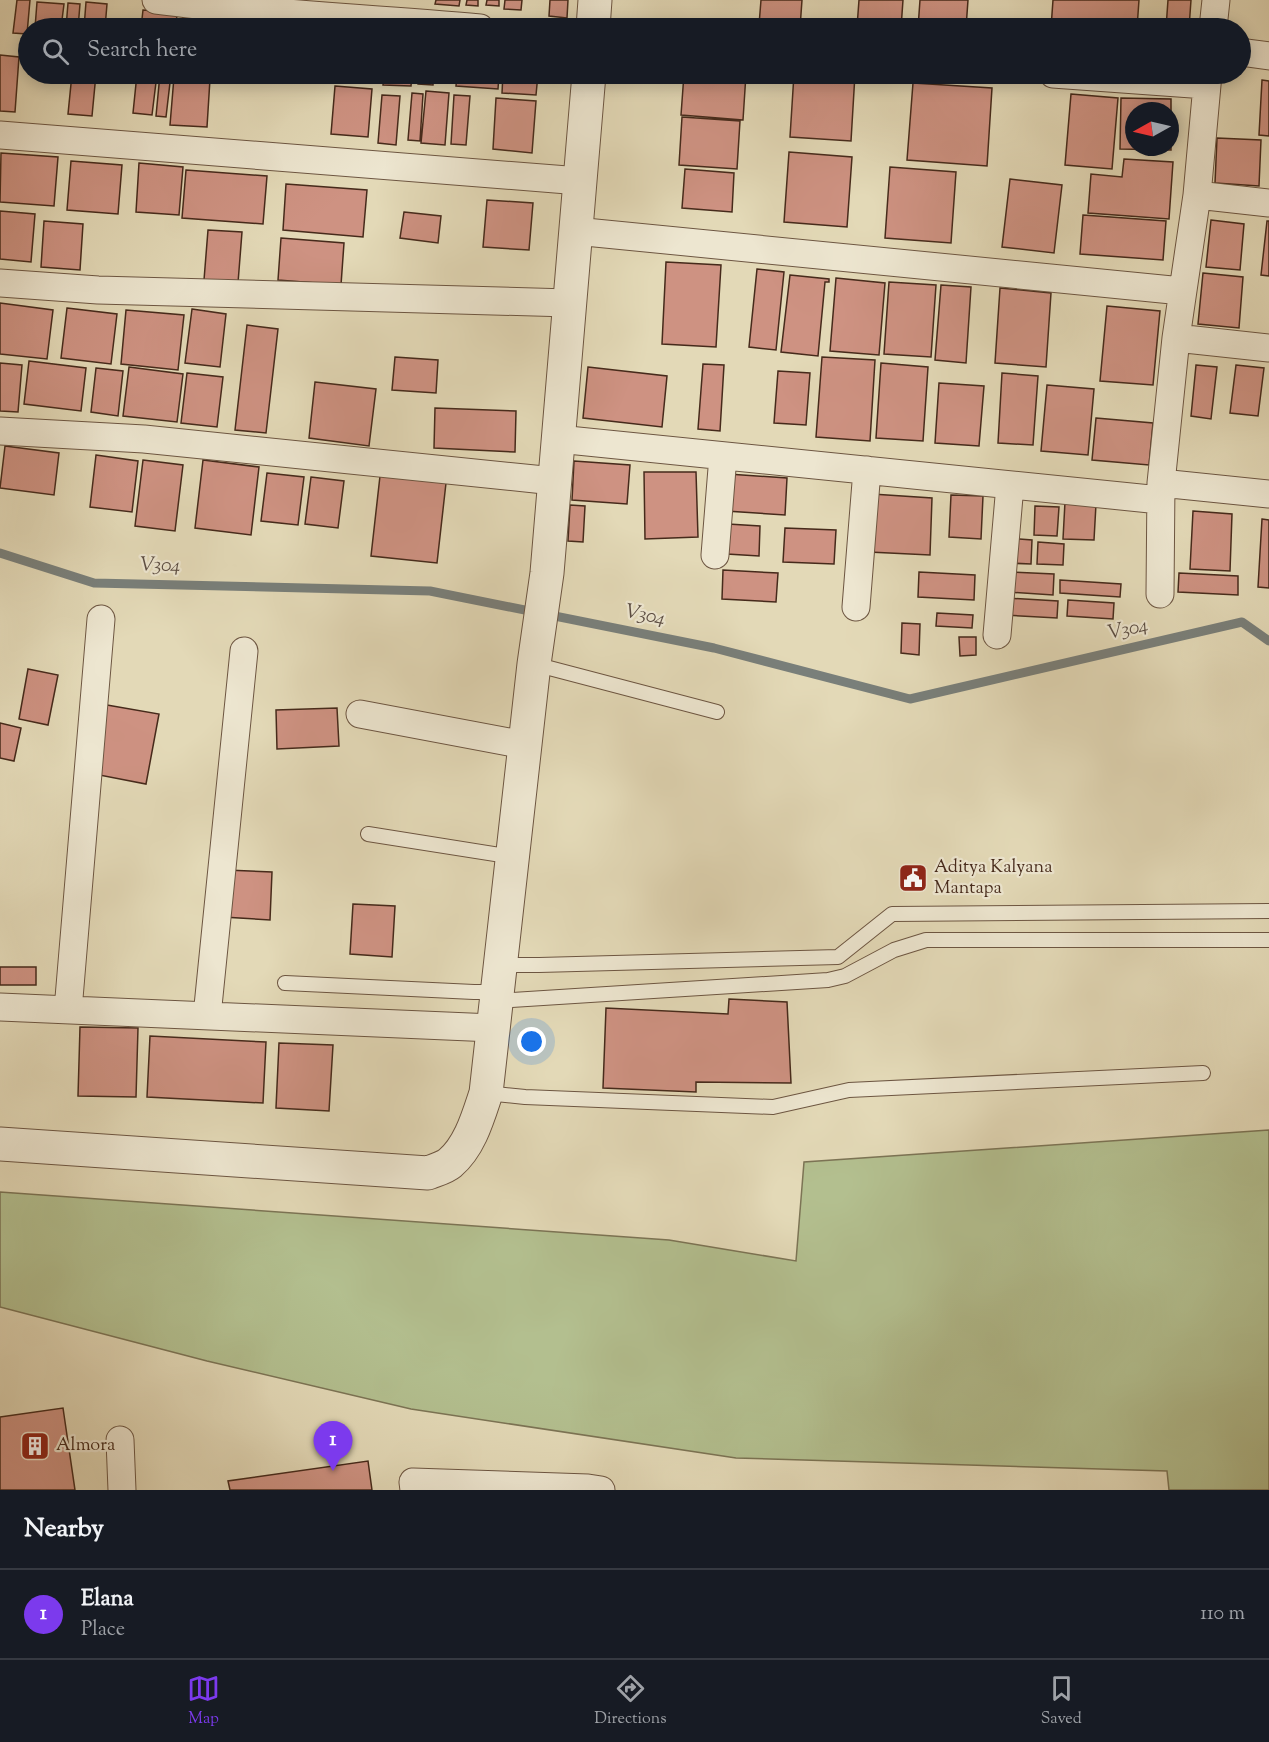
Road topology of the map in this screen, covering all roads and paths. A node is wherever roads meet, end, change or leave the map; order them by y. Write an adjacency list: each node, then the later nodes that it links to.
1 (156, 0): 4 (street)
2 (595, 0): 6 (street)
3 (1216, 0): 7 (street)
4 (412, 11): 5 (street)
5 (440, 18)
6 (594, 18)
7 (1214, 18)
8 (1251, 54): 9 (street)
9 (1269, 56)
10 (588, 84): 13 (street)
11 (1207, 84): 14 (street)
12 (0, 135): 13 (street)
13 (580, 181): 16 (street)
14 (1197, 195): 15 (street); 18 (street)
15 (1269, 203)
16 (575, 231): 18 (street); 19 (street)
17 (0, 283): 19 (street)
18 (1182, 291): 20 (street)
19 (569, 303): 23 (street)
20 (1176, 338): 21 (street); 28 (street)
21 (1269, 348)
22 (0, 431): 26 (street)
23 (558, 439): 24 (street); 26 (street)
24 (723, 456): 25 (street); 30 (street)
25 (867, 470): 27 (street); 32 (street)
26 (554, 481): 36 (street)
27 (1010, 485): 28 (street); 34 (street)
28 (1160, 492): 29 (street); 31 (street)
29 (1269, 494)
30 (715, 555)
31 (1160, 594)
32 (856, 607)
33 (101, 619): 47 (street)
34 (997, 635)
35 (244, 651): 48 (street)
36 (536, 655): 37 (lane); 39 (street)
37 (717, 712)
38 (360, 714): 39 (street)
39 (525, 745): 41 (street)
40 (368, 834): 41 (lane)
41 (513, 857): 45 (street)
42 (1269, 911): 45 (lane)
43 (1269, 940): 45 (lane)
44 (285, 982): 45 (lane)
45 (497, 996): 48 (street); 50 (street)
46 (0, 1007): 47 (street)
47 (68, 1010): 48 (street)
48 (207, 1016)
49 (1203, 1073): 50 (lane)
50 (486, 1093): 51 (street)
51 (0, 1144)
52 (120, 1440): 53 (street)
53 (122, 1490)
54 (414, 1490): 55 (street)
55 (601, 1490)

